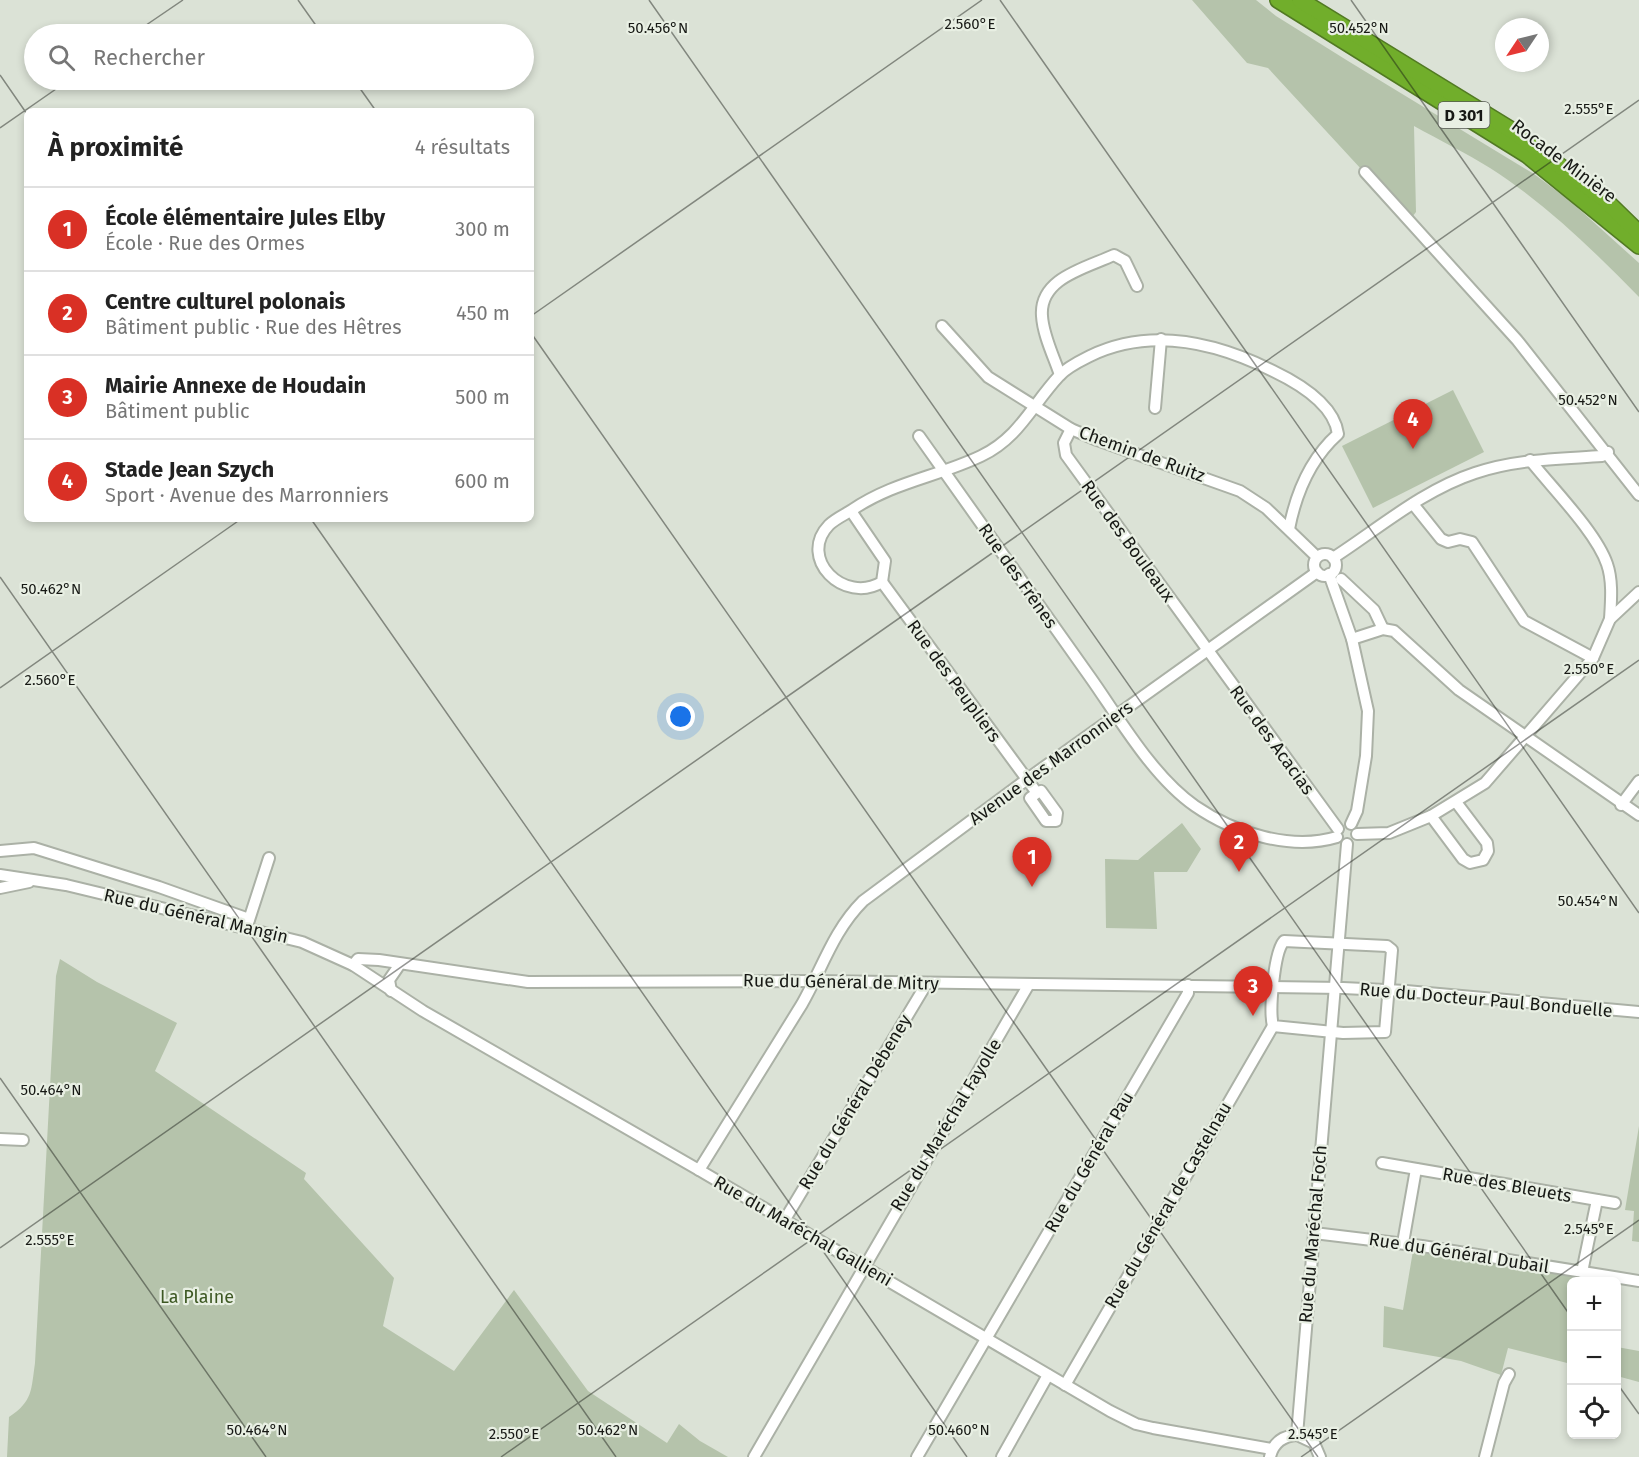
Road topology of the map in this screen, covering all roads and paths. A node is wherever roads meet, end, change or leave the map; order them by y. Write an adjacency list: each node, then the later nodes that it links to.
1 (1278, 0): 5 (highway, Rocade Minière / D 301)
2 (1300, 0): 4 (highway, Rocade Minière / D 301)
3 (1365, 172): 14 (street)
4 (1639, 233)
5 (1639, 246)
6 (1137, 286): 9 (street)
7 (942, 326): 10 (street, Chemin de Ruitz)
8 (1161, 339): 9 (street); 11 (street); 20 (street)
9 (1060, 375): 10 (street)
10 (1036, 407): 12 (street, Chemin de Ruitz); 16 (street)
11 (1155, 408)
12 (1071, 429): 20 (street, Chemin de Ruitz); 31 (street, Rue des Bouleaux)
13 (919, 436): 16 (street, Rue des Frênes)
14 (1608, 452): 15 (street); 17 (street)
15 (1530, 460): 18 (street); 28 (street)
16 (943, 471): 19 (street); 33 (street, Rue des Frênes)
17 (1639, 495)
18 (1413, 504): 22 (street); 32 (street)
19 (851, 511): 26 (street); 26 (street)
20 (1289, 529): 21 (street, Chemin de Ruitz)
21 (1317, 557): 22 (street); 23 (street)
22 (1333, 558): 24 (street)
23 (1317, 572): 24 (street); 31 (street, Avenue des Marronniers)
24 (1329, 574): 30 (street)
25 (1341, 579): 29 (street)
26 (882, 582): 35 (street, Rue des Peupliers)
27 (1639, 592): 28 (street)
28 (1610, 619): 32 (street, Rue des Frênes)
29 (1383, 629): 30 (street); 34 (street)
30 (1352, 639): 42 (street)
31 (1207, 650): 33 (street, Avenue des Marronniers); 43 (street, Rue des Acacias)
32 (1593, 658): 34 (street, Rue des Frênes)
33 (1118, 715): 35 (street, Avenue des Marronniers); 43 (street, Rue des Frênes)
34 (1525, 737): 38 (street, Rue des Frênes); 39 (street)
35 (1026, 780): 37 (street, Rue des Peupliers); 54 (street, Avenue des Marronniers)
36 (1639, 781): 39 (street)
37 (1037, 793)
38 (1456, 802): 41 (street, Rue des Frênes); 41 (street)
39 (1621, 805): 40 (street)
40 (1639, 815)
41 (1431, 816): 42 (street, Rue des Frênes)
42 (1354, 829): 43 (street, Rue des Frênes); 44 (street)
43 (1337, 833): 44 (street, Rue des Acacias)
44 (1347, 844): 51 (street, Rue du Maréchal Foch)
45 (0, 851): 50 (street, Rue du Général Mangin)
46 (269, 858): 50 (street)
47 (0, 875): 48 (street, Rue du Général Mangin)
48 (35, 881): 49 (street, Rue du Général Mangin); 50 (street, Rue du Général Mangin)
49 (0, 888)
50 (248, 924): 53 (street, Rue du Général Mangin)
51 (1337, 944): 58 (street); 59 (street, Rue du Maréchal Foch); 60 (street)
52 (400, 963): 53 (street, Rue du Général de Mitry); 54 (street, Rue du Général de Mitry); 61 (street)
53 (352, 965): 61 (street, Rue du Maréchal Gallieni)
54 (815, 981): 55 (street, Rue du Général de Mitry); 69 (street, Avenue des Marronniers)
55 (927, 984): 56 (street, Rue du Général de Mitry); 72 (street, Rue du Général Débeney)
56 (1029, 984): 57 (street, Rue du Général de Mitry); 75 (street, Rue du Maréchal Fayolle)
57 (1188, 985): 58 (street, Rue du Général de Mitry); 78 (street, Rue du Général Pau)
58 (1274, 987): 59 (street, Rue du Général de Mitry); 63 (street)
59 (1334, 988): 60 (street, Rue du Docteur Paul Bonduelle); 64 (street, Rue du Maréchal Foch)
60 (1389, 990): 62 (street, Rue du Docteur Paul Bonduelle); 64 (street)
61 (391, 991): 69 (street, Rue du Maréchal Gallieni)
62 (1639, 1012)
63 (1273, 1026): 64 (street); 81 (street, Rue du Général de Castelnau)
64 (1330, 1032): 73 (street, Rue du Maréchal Foch)
65 (0, 1139): 66 (street)
66 (23, 1140)
67 (1382, 1163): 68 (street, Rue des Bleuets)
68 (1416, 1169): 70 (street, Rue des Bleuets); 74 (street, Rue des Bleuets)
69 (699, 1170): 72 (street, Rue du Maréchal Gallieni)
70 (1597, 1200): 71 (street, Rue des Bleuets); 76 (street, Rue des Bleuets)
71 (1615, 1203)
72 (784, 1221): 75 (street, Rue du Maréchal Gallieni)
73 (1314, 1233): 74 (street, Rue du Général Dubail); 82 (street, Rue du Maréchal Foch)
74 (1404, 1243): 76 (street, Rue du Général Dubail)
75 (863, 1267): 78 (street, Rue du Maréchal Gallieni); 84 (street, Rue du Maréchal Fayolle)
76 (1582, 1272): 77 (street, Rue du Général Dubail)
77 (1639, 1281)
78 (986, 1337): 80 (street, Rue du Maréchal Gallieni); 85 (street, Rue du Général Pau)
79 (1509, 1374): 88 (street)
80 (1048, 1375): 81 (street, Rue du Maréchal Gallieni); 86 (street)
81 (1065, 1385): 83 (street, Rue du Maréchal Gallieni)
82 (1297, 1435): 83 (street); 87 (street)
83 (1271, 1453)
84 (754, 1457)
85 (917, 1457)
86 (1002, 1457)
87 (1320, 1457)
88 (1485, 1457)

